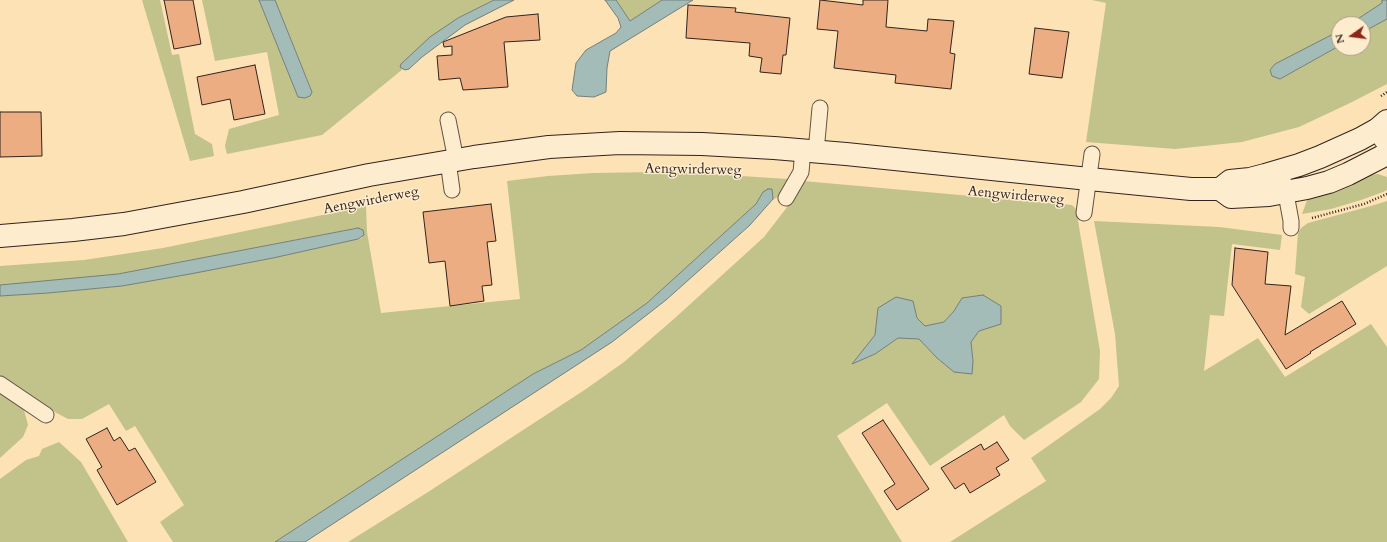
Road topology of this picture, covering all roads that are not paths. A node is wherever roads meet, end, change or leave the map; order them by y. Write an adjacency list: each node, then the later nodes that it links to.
1 (820, 108): 4 (lane)
2 (448, 120): 7 (lane)
3 (1384, 130): 8 (street, Aengwirderweg)
4 (809, 151): 7 (street, Aengwirderweg); 9 (street, Aengwirderweg); 13 (lane)
5 (1092, 154): 9 (lane)
6 (1387, 154): 12 (street, Aengwirderweg)
7 (452, 160): 11 (lane); 16 (street, Aengwirderweg)
8 (1282, 170): 10 (street, Aengwirderweg); 12 (lane)
9 (1089, 179): 10 (street, Aengwirderweg); 14 (lane)
10 (1220, 189): 12 (street, Aengwirderweg)
11 (452, 190)
12 (1286, 192): 15 (lane)
13 (786, 198)
14 (1084, 213)
15 (1291, 224)
16 (0, 236)
17 (0, 384): 18 (lane)
18 (39, 414)

